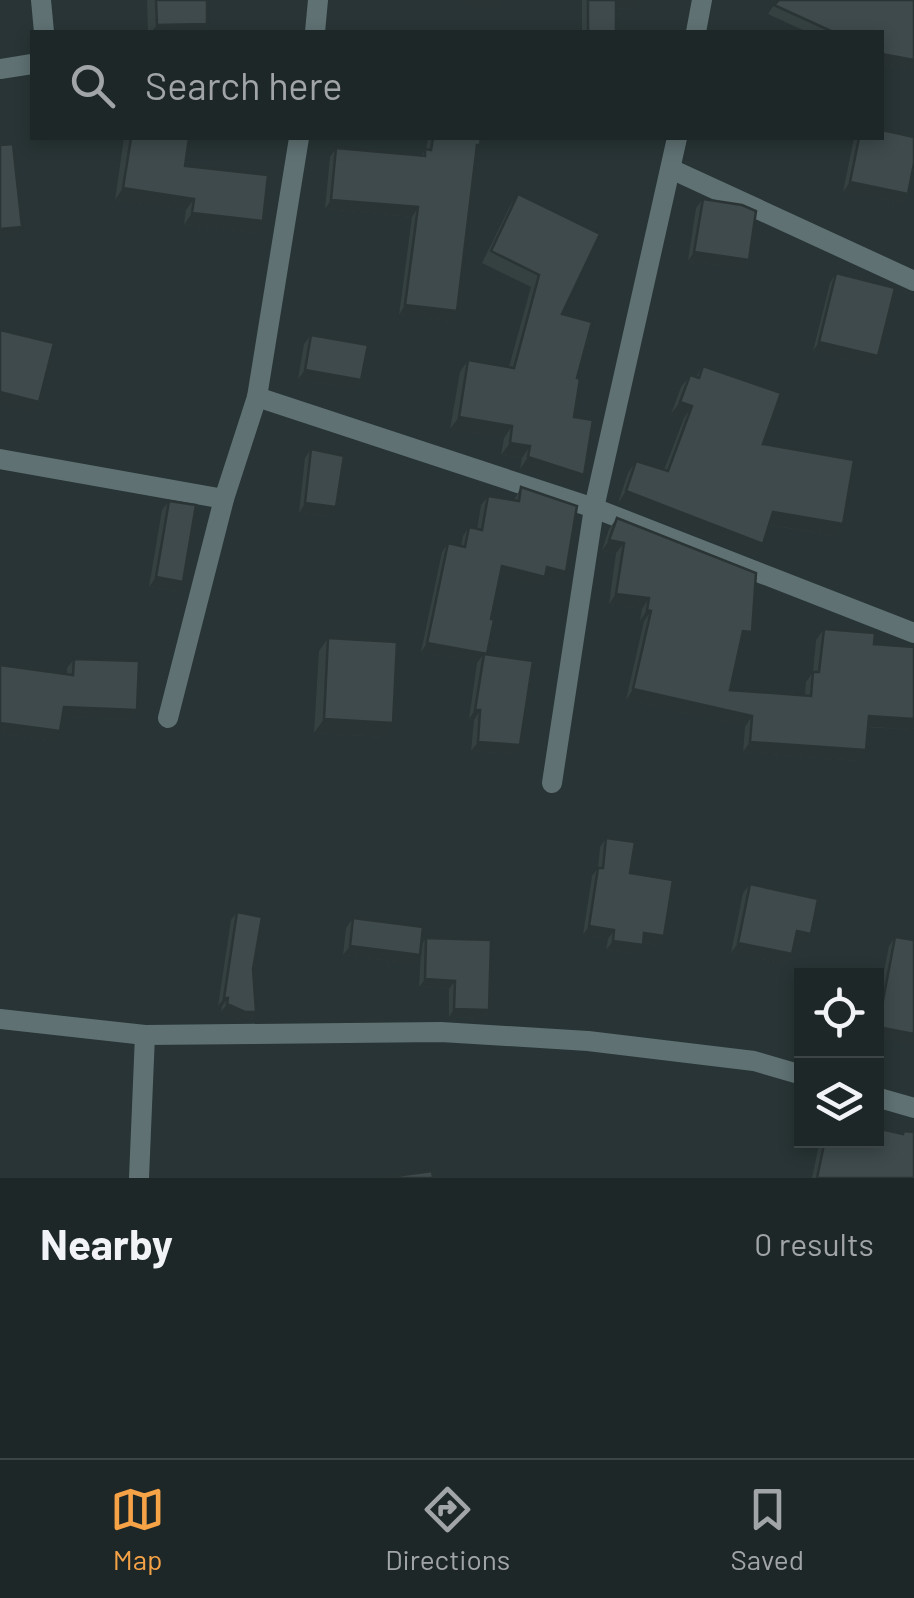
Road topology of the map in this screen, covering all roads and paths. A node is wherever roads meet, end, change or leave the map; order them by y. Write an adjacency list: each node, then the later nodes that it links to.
1 (41, 0): 4 (street)
2 (318, 0): 5 (street)
3 (702, 0): 6 (street)
4 (44, 30)
5 (315, 30)
6 (696, 30)
7 (30, 64): 8 (street)
8 (0, 69)
9 (300, 140): 13 (street)
10 (677, 140): 11 (street)
11 (671, 169): 12 (street); 16 (street)
12 (914, 281)
13 (257, 397): 15 (street); 16 (street)
14 (0, 459): 15 (street)
15 (224, 500): 18 (street)
16 (594, 508): 17 (street); 19 (street)
17 (912, 624)
18 (168, 718)
19 (552, 782)
20 (0, 1018): 21 (street)
21 (145, 1035): 22 (street); 25 (street)
22 (794, 1074)
23 (884, 1099): 24 (street)
24 (914, 1108)
25 (138, 1178)

